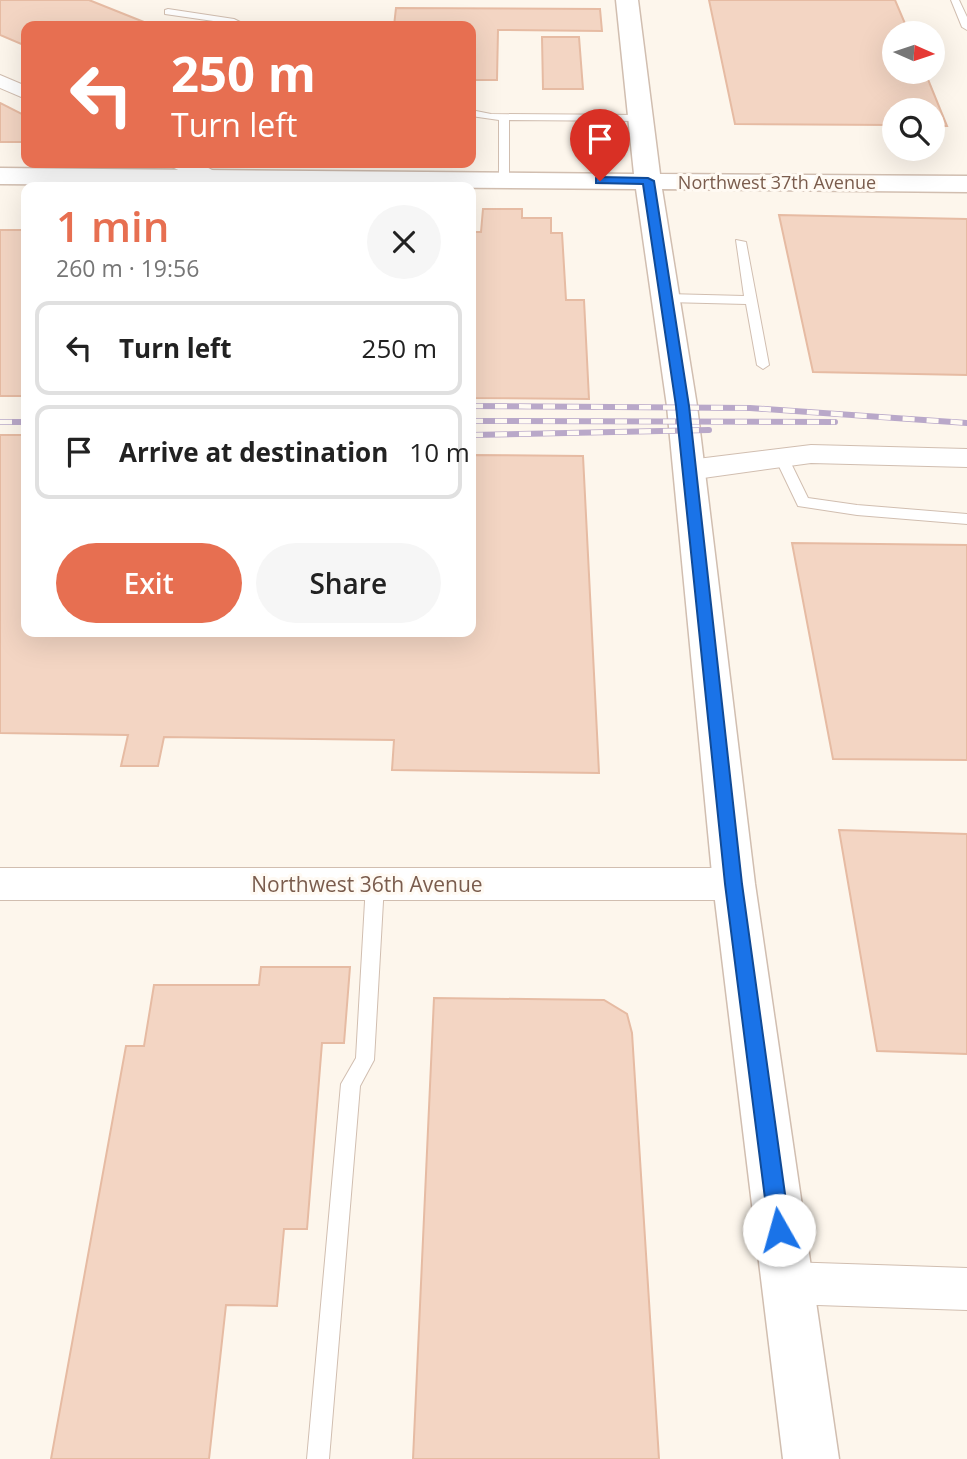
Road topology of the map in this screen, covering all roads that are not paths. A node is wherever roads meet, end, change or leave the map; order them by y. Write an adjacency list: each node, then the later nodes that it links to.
1 (627, 0): 10 (street)
2 (955, 0): 5 (lane)
3 (168, 12): 4 (lane)
4 (227, 21)
5 (967, 27)
6 (0, 81): 7 (street)
7 (21, 91)
8 (476, 114): 9 (lane)
9 (504, 117): 10 (lane); 14 (lane)
10 (641, 118): 15 (street)
11 (190, 168): 13 (street)
12 (0, 176): 13 (street, Northwest 37th Avenue)
13 (211, 177): 14 (street, Northwest 37th Avenue)
14 (504, 180): 15 (street, Northwest 37th Avenue)
15 (648, 181): 16 (street, Northwest 37th Avenue); 18 (street)
16 (967, 184)
17 (740, 242): 19 (lane)
18 (667, 298): 19 (lane); 23 (street)
19 (750, 300): 20 (lane)
20 (762, 365)
21 (782, 458): 22 (street); 23 (street); 24 (lane)
22 (967, 458)
23 (689, 470): 27 (street)
24 (967, 519)
25 (0, 884): 26 (street, Northwest 36th Avenue)
26 (375, 884): 27 (street, Northwest 36th Avenue); 30 (lane)
27 (734, 884): 28 (street)
28 (787, 1283): 29 (street); 31 (street)
29 (967, 1289)
30 (318, 1459)
31 (811, 1459)

